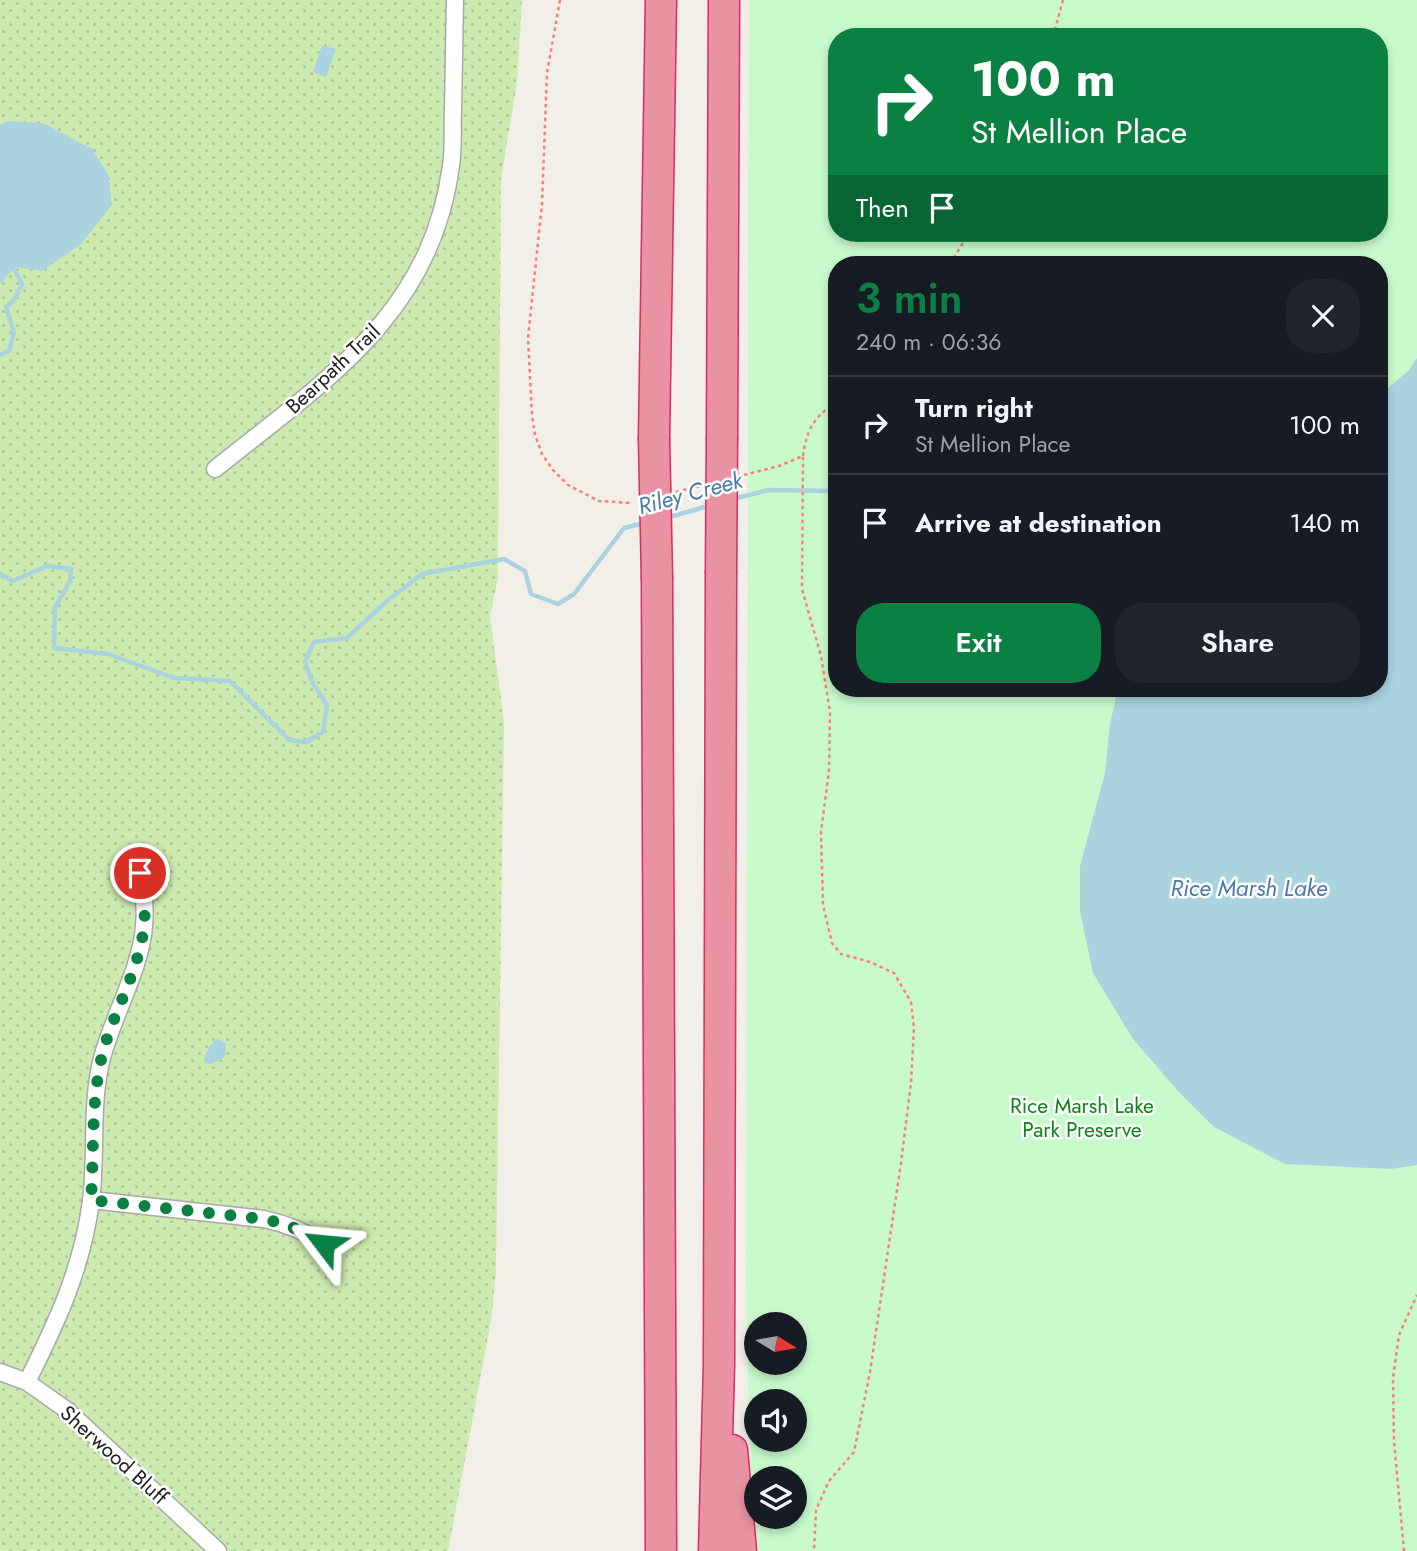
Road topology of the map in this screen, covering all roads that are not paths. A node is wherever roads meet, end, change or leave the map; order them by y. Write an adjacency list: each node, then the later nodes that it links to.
1 (454, 0): 4 (street, Bearpath Trail)
2 (661, 0): 11 (highway, bridge)
3 (724, 0): 8 (highway, bridge)
4 (215, 469)
5 (140, 873): 6 (street)
6 (91, 1200): 7 (street); 10 (street)
7 (324, 1244)
8 (719, 1365): 13 (highway); 14 (highway)
9 (0, 1372): 10 (street, Sherwood Bluff)
10 (27, 1382): 12 (street, Sherwood Bluff)
11 (660, 1546)
12 (218, 1551)
13 (715, 1551)
14 (741, 1551)

